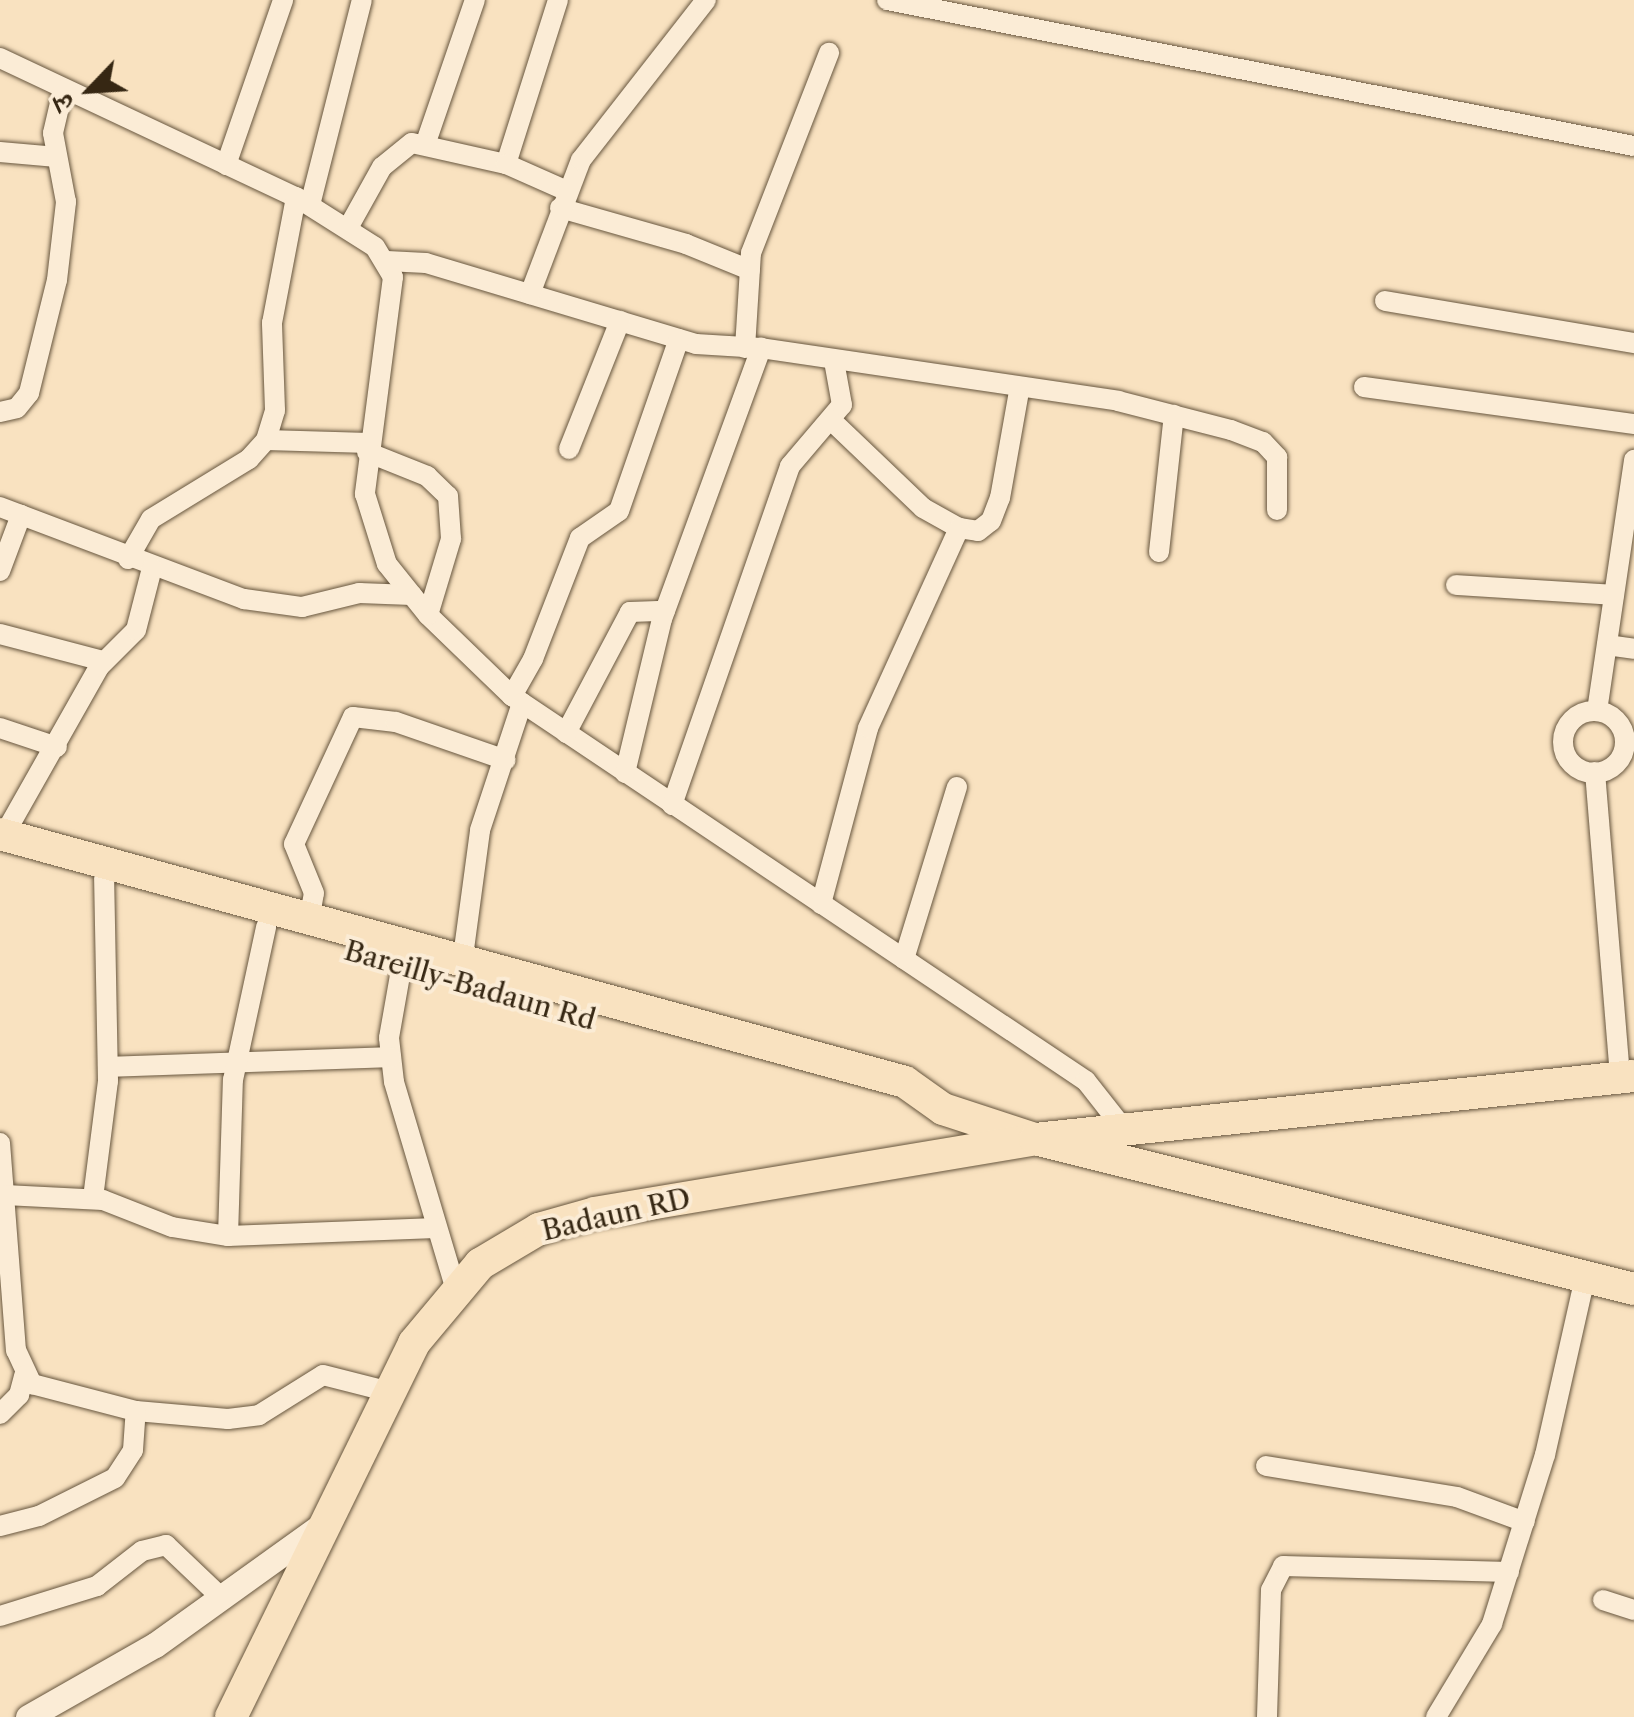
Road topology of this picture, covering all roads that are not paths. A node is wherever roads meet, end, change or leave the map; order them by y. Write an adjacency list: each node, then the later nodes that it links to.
1 (283, 0): 16 (street)
2 (362, 0): 18 (street)
3 (475, 0): 11 (street)
4 (558, 0): 15 (street)
5 (706, 0): 17 (street)
6 (888, 0): 7 (street)
7 (930, 4): 12 (street)
8 (829, 53): 21 (street)
9 (0, 58): 10 (street)
10 (63, 90): 14 (street); 16 (street)
11 (425, 145): 15 (street); 19 (street)
12 (1634, 146)
13 (0, 152): 14 (street)
14 (57, 157): 31 (street)
15 (506, 164): 17 (street)
16 (226, 165): 18 (street)
17 (564, 200): 21 (street); 22 (street)
18 (303, 201): 19 (street); 35 (street)
19 (348, 228): 20 (street)
20 (388, 261): 22 (street); 36 (street)
21 (750, 270): 27 (street)
22 (530, 294): 24 (street)
23 (1385, 301): 26 (street)
24 (620, 321): 25 (street); 37 (street)
25 (679, 339): 27 (street); 58 (street)
26 (1634, 343)
27 (753, 348): 28 (street); 52 (street)
28 (834, 360): 30 (street); 33 (street)
29 (1364, 387): 34 (street)
30 (1019, 391): 32 (street); 43 (street)
31 (0, 412)
32 (1174, 415): 41 (street); 44 (street)
33 (832, 421): 43 (street); 67 (street)
34 (1634, 424)
35 (266, 440): 36 (street); 46 (street)
36 (368, 448): 50 (street); 53 (street)
37 (569, 449)
38 (1634, 460): 39 (street)
39 (1632, 484): 45 (street)
40 (0, 507): 42 (street)
41 (1277, 510)
42 (21, 515): 46 (street); 48 (street)
43 (959, 528): 70 (street)
44 (1159, 552)
45 (1627, 556): 51 (street)
46 (128, 559): 47 (street)
47 (152, 568): 50 (street); 57 (street)
48 (0, 571)
49 (1456, 586): 51 (street)
50 (412, 595): 53 (street)
51 (1614, 595): 55 (street)
52 (665, 611): 61 (street); 65 (street)
53 (428, 615): 58 (street)
54 (0, 634): 57 (street)
55 (1607, 645): 56 (street); 59 (street)
56 (1634, 649)
57 (103, 661): 62 (street)
58 (517, 700): 61 (street); 63 (street)
59 (1597, 711): 64 (street); 64 (street)
60 (0, 728): 62 (street)
61 (566, 732): 65 (street)
62 (57, 747): 68 (street)
63 (506, 760): 71 (street); 75 (street)
64 (1595, 772): 79 (street)
65 (625, 773): 67 (street)
66 (958, 787): 73 (street)
67 (672, 804): 70 (street)
68 (1, 840): 69 (main road, Bareilly-Badaun Rd); 71 (main road)
69 (104, 878): 72 (main road, Bareilly-Badaun Rd); 78 (street)
70 (821, 904): 73 (street)
71 (309, 921): 75 (main road)
72 (266, 927): 74 (main road, Bareilly-Badaun Rd); 77 (street)
73 (904, 959): 81 (street)
74 (402, 964): 76 (street); 80 (main road, Bareilly-Badaun Rd)
75 (462, 964): 80 (main road)
76 (390, 1058): 77 (street); 87 (street)
77 (236, 1065): 78 (street); 88 (street)
78 (108, 1067): 86 (street)
79 (1627, 1077): 81 (main road, Badaun RD)
80 (944, 1110): 82 (main road, Bareilly-Badaun Rd)
81 (1123, 1128): 82 (main road, Badaun RD)
82 (1036, 1138): 89 (main road, Bareilly-Badaun Rd); 90 (main road, Badaun RD)
83 (0, 1143): 84 (street)
84 (1, 1166): 85 (street)
85 (4, 1195): 86 (street); 92 (street)
86 (93, 1198): 88 (street)
87 (436, 1228): 88 (street); 90 (street)
88 (228, 1236)
89 (1584, 1277): 91 (main road, Bareilly-Badaun Rd); 98 (street)
90 (456, 1287): 93 (main road, Badaun RD)
91 (1634, 1289)
92 (24, 1376): 94 (street); 95 (street)
93 (386, 1391): 94 (street); 97 (main road, Badaun RD)
94 (136, 1411): 99 (street)
95 (0, 1414)
96 (1266, 1466): 98 (street)
97 (326, 1522): 101 (street); 106 (main road, Badaun RD)
98 (1525, 1522): 100 (street)
99 (0, 1526)
100 (1509, 1572): 107 (street); 108 (street)
101 (223, 1600): 104 (street); 105 (street)
102 (1604, 1600): 103 (street)
103 (1634, 1610)
104 (0, 1616)
105 (28, 1717)
106 (230, 1717)
107 (1267, 1717)
108 (1436, 1717)

